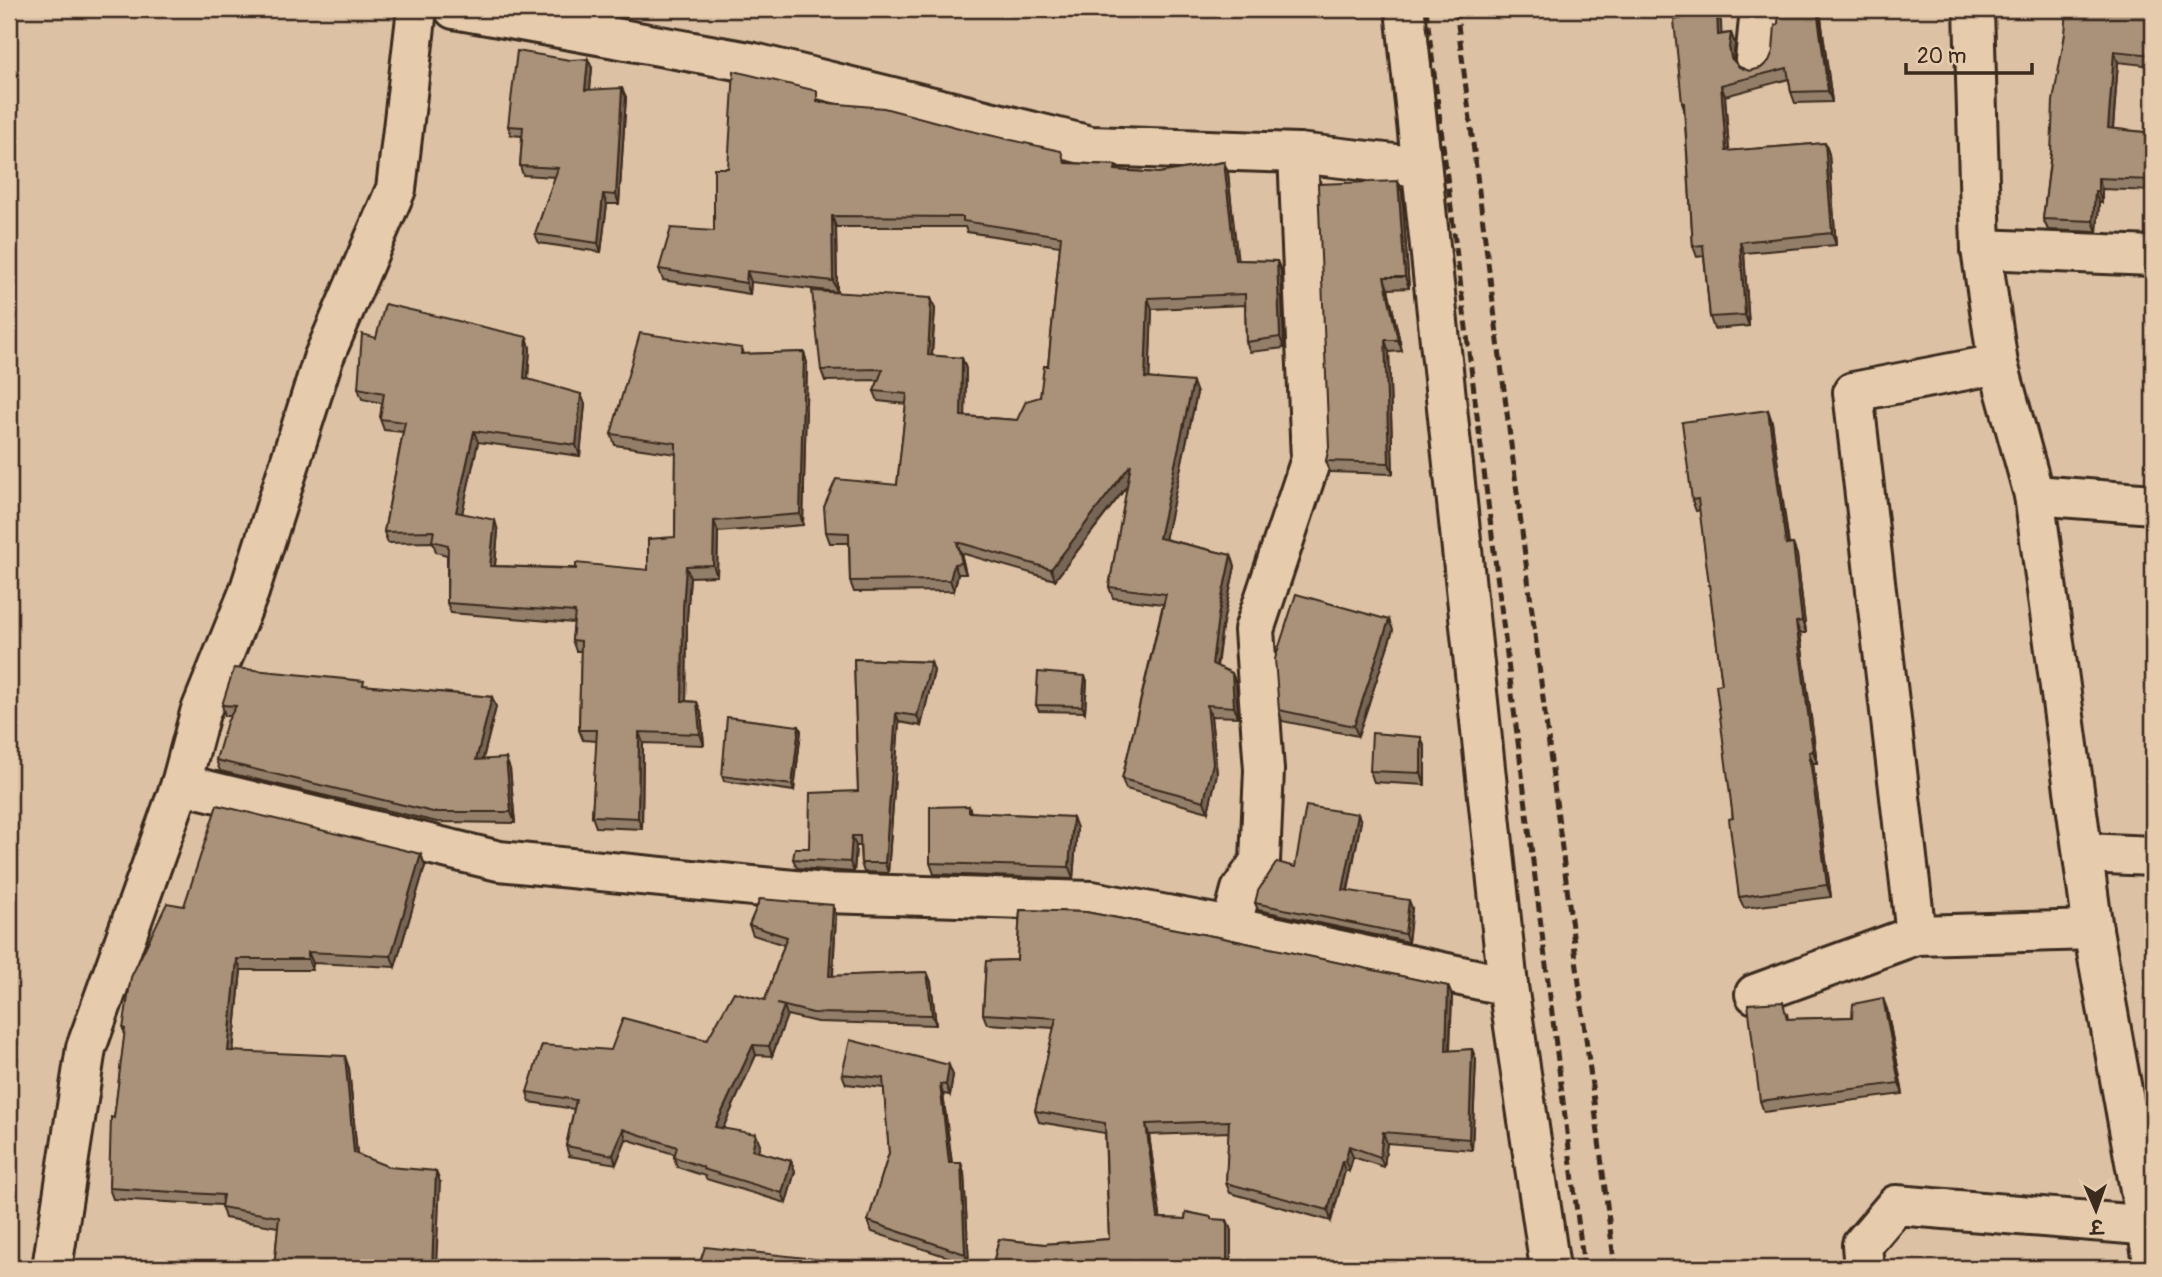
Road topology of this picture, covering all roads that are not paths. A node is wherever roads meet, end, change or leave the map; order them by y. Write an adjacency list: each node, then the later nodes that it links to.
1 (417, 9): 14 (street)
2 (454, 9): 7 (street)
3 (1405, 9): 8 (street)
4 (1760, 9): 6 (street)
5 (1974, 9): 9 (street)
6 (1755, 60)
7 (1298, 153): 8 (street); 17 (street)
8 (1420, 167): 20 (street)
9 (1981, 249): 10 (street); 11 (street)
10 (2153, 256)
11 (1998, 364): 12 (street); 19 (street)
12 (2034, 495): 13 (street); 15 (street)
13 (2153, 503)
14 (181, 784): 17 (street); 23 (street)
15 (2083, 853): 16 (street); 18 (street)
16 (2153, 856)
17 (1231, 927): 20 (street)
18 (2093, 930): 19 (street); 22 (street)
19 (1916, 934): 21 (street)
20 (1508, 986): 24 (street)
21 (1755, 994)
22 (2151, 1237): 25 (street)
23 (52, 1268)
24 (1550, 1268)
25 (1864, 1268)

